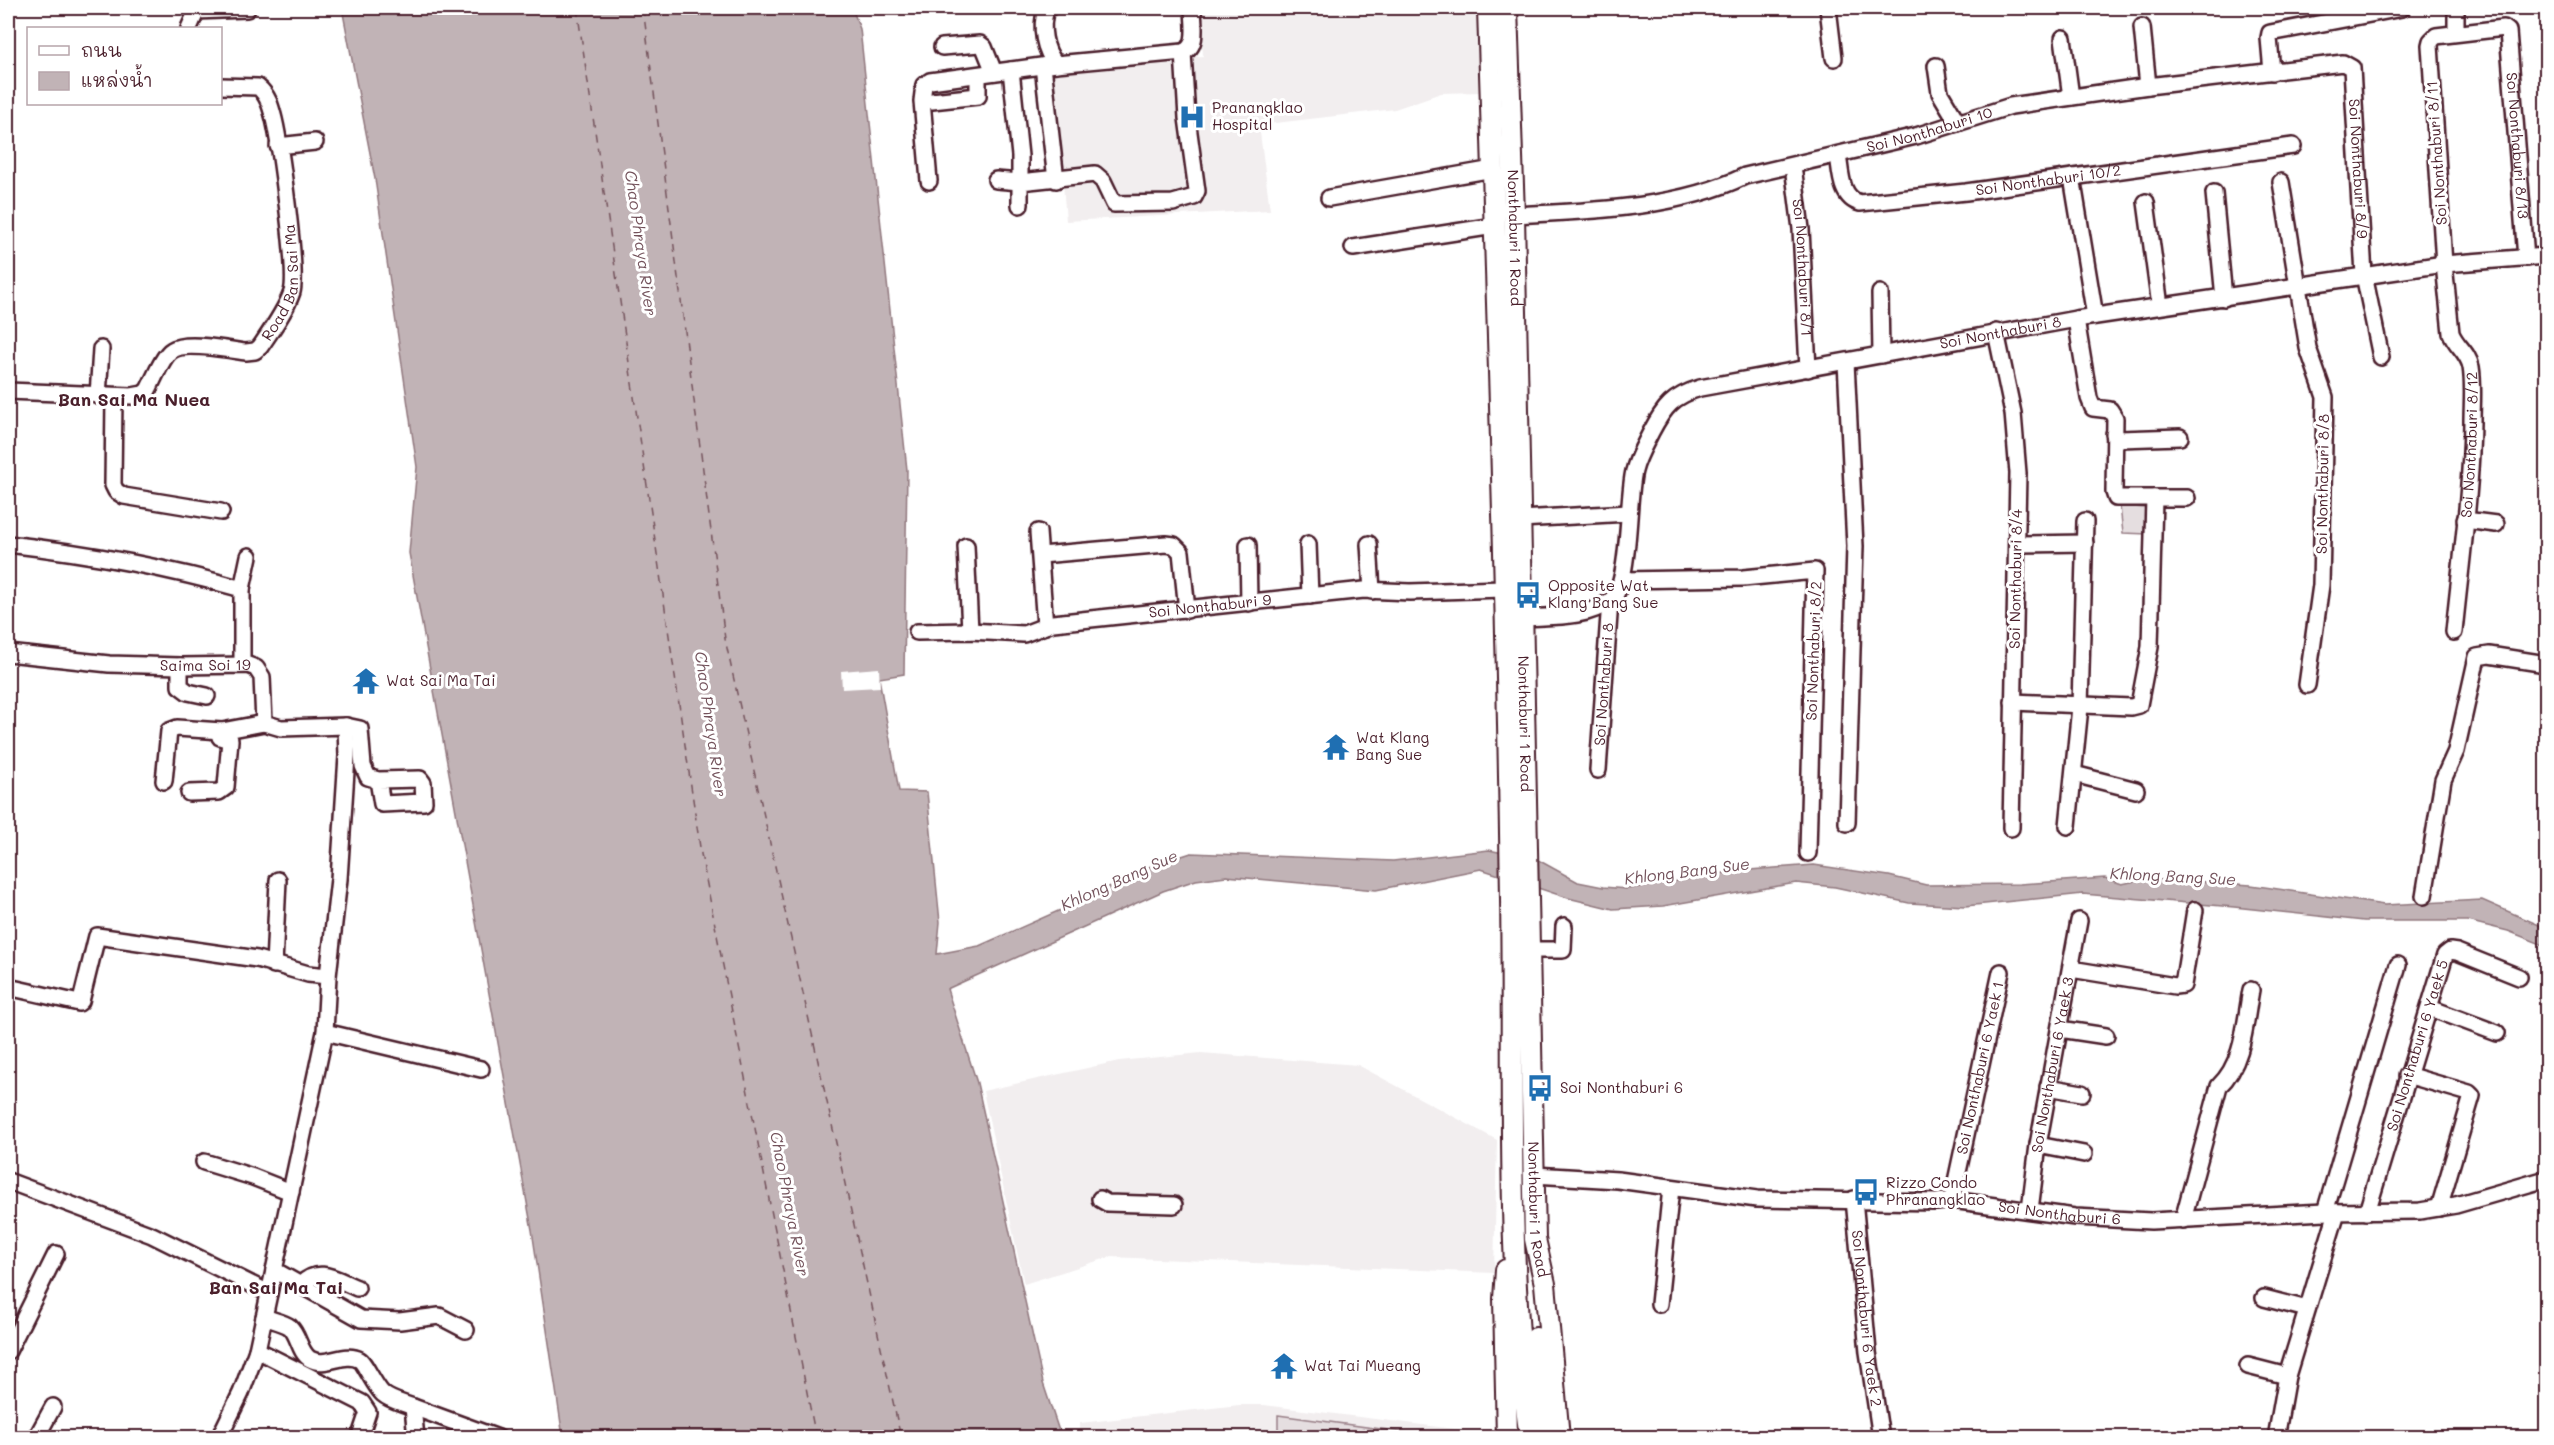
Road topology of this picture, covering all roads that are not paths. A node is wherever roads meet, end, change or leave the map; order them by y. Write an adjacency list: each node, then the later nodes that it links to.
1 (1049, 8): 18 (street)
2 (1193, 8): 15 (street)
3 (1488, 8): 34 (main road, Nonthaburi 1 Road)
4 (1508, 8): 45 (main road, Nonthaburi 1 Road)
5 (1828, 8): 16 (street)
6 (2402, 8): 22 (street)
7 (2456, 8): 12 (street)
8 (247, 9): 9 (street)
9 (197, 10): 10 (street)
10 (189, 27)
11 (2142, 27): 25 (street)
12 (2456, 33): 49 (street, Soi Nonthaburi 8/13); 50 (street, Soi Nonthaburi 8/11)
13 (2063, 38): 26 (street)
14 (942, 47): 21 (street)
15 (1183, 52): 18 (street); 37 (street)
16 (1834, 58)
17 (2348, 64): 22 (street, Soi Nonthaburi 10); 51 (street, Soi Nonthaburi 8/9)
18 (1049, 65): 20 (street); 37 (street)
19 (1936, 66): 28 (street)
20 (1011, 70): 21 (street); 39 (street)
21 (994, 72): 23 (street)
22 (2272, 72): 25 (street, Soi Nonthaburi 10)
23 (978, 75): 27 (street); 38 (street)
24 (222, 86): 30 (street, Road Ban Sai Ma)
25 (2148, 86): 26 (street, Soi Nonthaburi 10)
26 (2072, 97): 28 (street, Soi Nonthaburi 10)
27 (932, 101)
28 (1958, 123): 32 (street, Soi Nonthaburi 10)
29 (315, 142): 30 (street)
30 (278, 146): 66 (street, Road Ban Sai Ma)
31 (2293, 146): 35 (street, Soi Nonthaburi 10/2)
32 (1838, 155): 33 (street, Soi Nonthaburi 10); 35 (street, Soi Nonthaburi 10/2)
33 (1793, 166): 45 (street, Soi Nonthaburi 10); 63 (street, Soi Nonthaburi 8/1)
34 (1492, 169): 42 (street); 46 (main road, Nonthaburi 1 Road)
35 (2072, 177): 56 (street)
36 (996, 180): 39 (street)
37 (1056, 180): 39 (street)
38 (929, 181)
39 (1020, 182): 44 (street)
40 (2281, 182): 52 (street, Soi Nonthaburi 8/8)
41 (2214, 193): 54 (street)
42 (1329, 198)
43 (2146, 202): 55 (street)
44 (1020, 205)
45 (1514, 215): 73 (main road, Nonthaburi 1 Road)
46 (1494, 226): 47 (street); 89 (main road, Nonthaburi 1 Road)
47 (1353, 248)
48 (2547, 256): 49 (street, Soi Nonthaburi 8)
49 (2526, 258): 50 (street, Soi Nonthaburi 8)
50 (2444, 264): 51 (street, Soi Nonthaburi 8); 74 (street, Soi Nonthaburi 8/12)
51 (2364, 275): 52 (street, Soi Nonthaburi 8); 61 (street, Soi Nonthaburi 8/9)
52 (2296, 286): 54 (street, Soi Nonthaburi 8); 104 (street, Soi Nonthaburi 8/8)
53 (1880, 293): 60 (street)
54 (2224, 298): 55 (street, Soi Nonthaburi 8)
55 (2160, 306): 56 (street, Soi Nonthaburi 8)
56 (2095, 316): 57 (street, Soi Nonthaburi 8)
57 (2076, 319): 58 (street, Soi Nonthaburi 8); 67 (street)
58 (1996, 333): 60 (street, Soi Nonthaburi 8); 82 (street, Soi Nonthaburi 8/4)
59 (101, 349): 65 (street)
60 (1881, 355): 62 (street, Soi Nonthaburi 8)
61 (2381, 357)
62 (1846, 362): 63 (street, Soi Nonthaburi 8); 117 (street)
63 (1808, 369): 72 (street, Soi Nonthaburi 8)
64 (8, 391): 65 (street, Road Ban Sai Ma)
65 (98, 396): 66 (street, Road Ban Sai Ma)
66 (114, 397): 71 (street)
67 (2114, 434): 68 (street); 69 (street)
68 (2180, 437)
69 (2154, 498): 70 (street); 107 (street)
70 (2187, 498)
71 (221, 512)
72 (1629, 513): 73 (street); 87 (street, Soi Nonthaburi 8)
73 (1520, 519): 95 (main road, Nonthaburi 1 Road)
74 (2465, 520): 76 (street); 99 (street, Soi Nonthaburi 8/12)
75 (2085, 521): 78 (street)
76 (2496, 524)
77 (1038, 532): 85 (street)
78 (2085, 543): 82 (street); 107 (street)
79 (8, 544): 88 (street)
80 (1308, 544): 91 (street)
81 (1369, 544): 90 (street)
82 (2018, 544): 106 (street, Soi Nonthaburi 8/4)
83 (1248, 545): 93 (street)
84 (966, 546): 97 (street)
85 (1041, 555): 94 (street); 96 (street)
86 (249, 556): 88 (street)
87 (1622, 580): 92 (street, Soi Nonthaburi 8); 121 (street, Soi Nonthaburi 8/2)
88 (242, 589): 102 (street)
89 (1503, 589): 90 (street, Soi Nonthaburi 9); 120 (main road, Nonthaburi 1 Road)
90 (1372, 591): 91 (street, Soi Nonthaburi 9)
91 (1310, 596): 93 (street, Soi Nonthaburi 9)
92 (1610, 601): 95 (street, Soi Nonthaburi 8); 111 (street, Soi Nonthaburi 8)
93 (1249, 603): 94 (street, Soi Nonthaburi 9)
94 (1187, 610): 96 (street, Soi Nonthaburi 9)
95 (1522, 618): 120 (main road, Nonthaburi 1 Road)
96 (1045, 626): 97 (street, Soi Nonthaburi 9)
97 (970, 631): 98 (street, Soi Nonthaburi 9)
98 (917, 632)
99 (2454, 632)
100 (8, 652): 103 (street, Saima Soi 19)
101 (2547, 664): 123 (street)
102 (242, 665): 103 (street, Saima Soi 19); 108 (street, Saima Soi 19)
103 (180, 666): 105 (street)
104 (2307, 685)
105 (207, 696)
106 (2013, 702): 107 (street); 119 (street, Soi Nonthaburi 8/4)
107 (2080, 707): 112 (street)
108 (264, 723): 109 (street); 110 (street)
109 (346, 729): 113 (street); 133 (street)
110 (222, 731): 114 (street); 116 (street)
111 (1598, 770)
112 (2074, 774): 115 (street); 118 (street)
113 (378, 780)
114 (164, 781)
115 (2136, 790)
116 (189, 793)
117 (1847, 823)
118 (2068, 826)
119 (2011, 828)
120 (1518, 833): 124 (main road, Nonthaburi 1 Road)
121 (1808, 853)
122 (278, 880): 129 (street)
123 (2424, 896)
124 (1520, 903): 128 (main road, Nonthaburi 1 Road); 152 (main road, Nonthaburi 1 Road)
125 (2196, 910): 131 (street)
126 (2079, 921): 131 (street, Soi Nonthaburi 6 Yaek 3)
127 (1564, 926): 128 (street)
128 (1529, 950): 149 (main road, Nonthaburi 1 Road)
129 (274, 965): 133 (street); 135 (street)
130 (2398, 965): 161 (street)
131 (2072, 969): 138 (street, Soi Nonthaburi 6 Yaek 3)
132 (2001, 972): 157 (street, Soi Nonthaburi 6 Yaek 1)
133 (328, 976): 139 (street)
134 (2519, 977): 137 (street, Soi Nonthaburi 6 Yaek 5)
135 (8, 987)
136 (2251, 990): 163 (street)
137 (2430, 1008): 140 (street); 143 (street, Soi Nonthaburi 6 Yaek 5)
138 (2060, 1029): 141 (street); 144 (street, Soi Nonthaburi 6 Yaek 3)
139 (325, 1032): 142 (street); 154 (street)
140 (2497, 1033)
141 (2106, 1036)
142 (481, 1069)
143 (2407, 1076): 159 (street); 162 (street, Soi Nonthaburi 6 Yaek 5)
144 (2048, 1087): 145 (street); 146 (street, Soi Nonthaburi 6 Yaek 3)
145 (2082, 1093)
146 (2038, 1144): 147 (street); 160 (street, Soi Nonthaburi 6 Yaek 3)
147 (2084, 1154)
148 (204, 1162): 154 (street)
149 (1534, 1175): 153 (street, Soi Nonthaburi 6); 164 (main road, Nonthaburi 1 Road)
150 (2547, 1179): 159 (street, Soi Nonthaburi 6)
151 (8, 1181): 169 (street)
152 (1511, 1183): 183 (main road, Nonthaburi 1 Road); 188 (main road)
153 (1671, 1188): 156 (street, Soi Nonthaburi 6); 171 (street)
154 (291, 1192): 166 (street)
155 (1100, 1199): 158 (street)
156 (1854, 1199): 157 (street, Soi Nonthaburi 6); 191 (street, Soi Nonthaburi 6 Yaek 2)
157 (1952, 1200): 160 (street, Soi Nonthaburi 6)
158 (1174, 1205)
159 (2439, 1208): 162 (street, Soi Nonthaburi 6)
160 (2030, 1210): 163 (street, Soi Nonthaburi 6)
161 (2331, 1212): 162 (street, Soi Nonthaburi 6); 163 (street, Soi Nonthaburi 6); 172 (street)
162 (2367, 1212)
163 (2184, 1220)
164 (1535, 1239): 189 (main road); 190 (main road, Nonthaburi 1 Road)
165 (56, 1254): 175 (street)
166 (274, 1270): 167 (street); 169 (street)
167 (300, 1285): 168 (street); 174 (street)
168 (357, 1288)
169 (269, 1293): 173 (street)
170 (2264, 1298): 172 (street)
171 (1659, 1304)
172 (2307, 1309): 179 (street)
173 (264, 1317): 176 (street); 181 (street)
174 (465, 1330)
175 (12, 1331): 177 (street)
176 (257, 1350): 182 (street); 185 (street)
177 (8, 1351)
178 (2248, 1366): 179 (street)
179 (2288, 1376): 192 (street)
180 (53, 1407): 184 (street)
181 (413, 1407): 186 (street); 187 (street)
182 (361, 1432)
183 (1528, 1433)
184 (36, 1437)
185 (219, 1437)
186 (416, 1437)
187 (498, 1437)
188 (1507, 1437)
189 (1545, 1437)
190 (1559, 1437)
191 (1881, 1437)
192 (2276, 1437)

